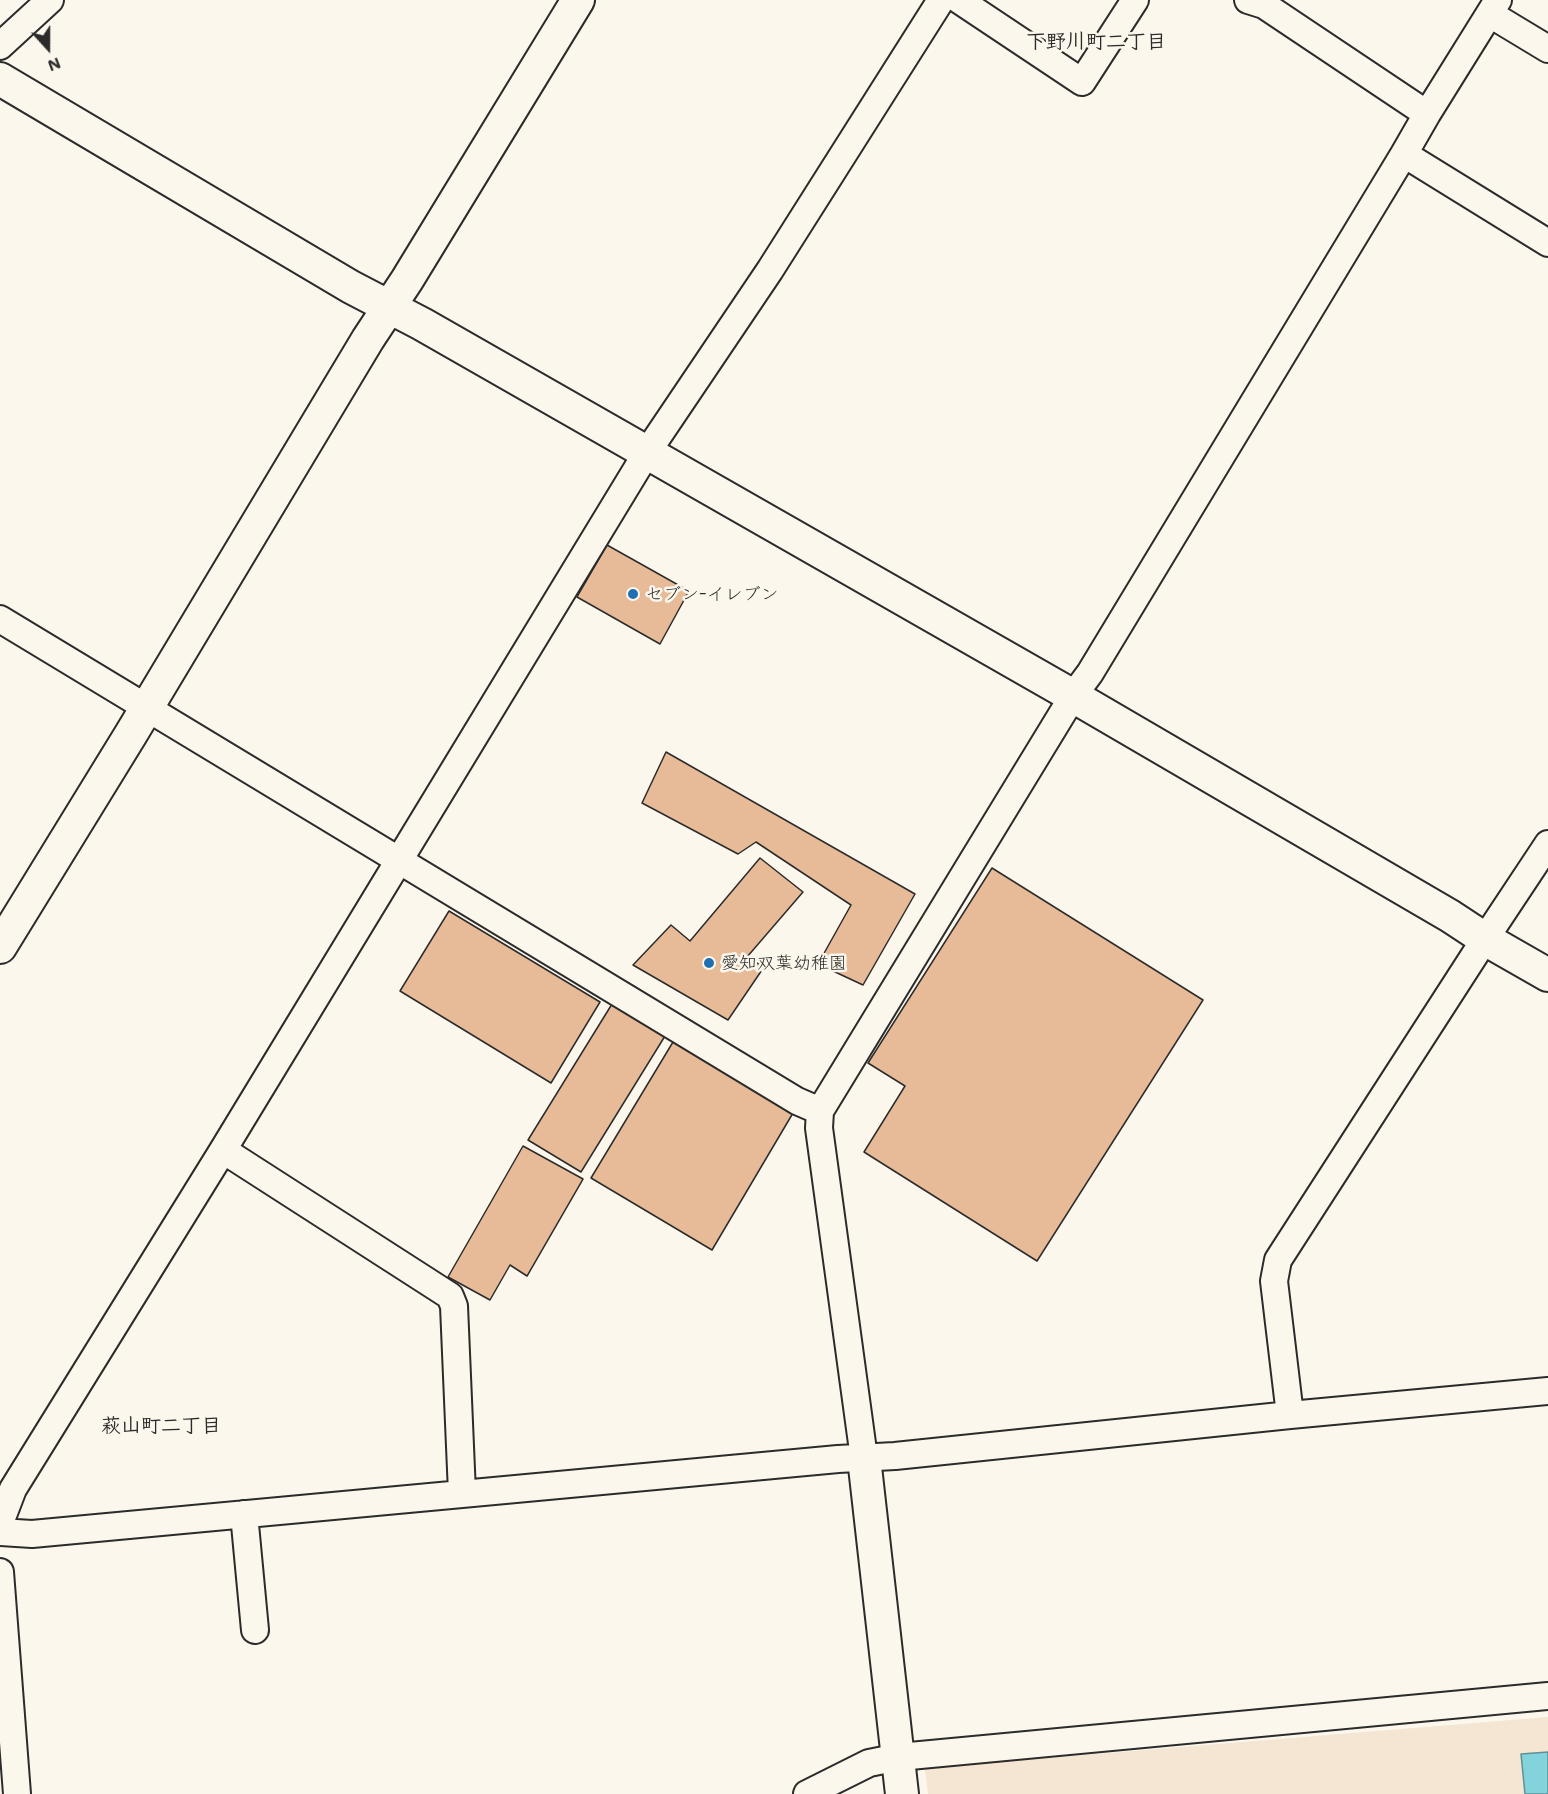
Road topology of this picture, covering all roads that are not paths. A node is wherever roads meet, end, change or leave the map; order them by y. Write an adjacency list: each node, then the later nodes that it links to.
1 (50, 0): 8 (street)
2 (579, 0): 14 (street)
3 (941, 0): 15 (street)
4 (959, 0): 5 (street)
5 (1135, 0)
6 (1248, 0): 11 (street)
7 (1494, 7): 9 (street); 11 (street)
8 (0, 46)
9 (1548, 49)
10 (0, 79): 14 (street)
11 (1427, 114): 12 (street)
12 (1404, 154): 13 (street); 17 (street)
13 (1548, 243)
14 (389, 308): 15 (street); 18 (street)
15 (646, 454): 17 (street); 20 (street)
16 (0, 619): 18 (street)
17 (1072, 696): 21 (street); 24 (street)
18 (146, 708): 20 (street); 22 (street)
19 (1548, 844): 21 (street)
20 (399, 860): 24 (street); 25 (street)
21 (1485, 939): 23 (street); 27 (street)
22 (0, 947)
23 (1548, 975)
24 (820, 1111): 28 (street)
25 (223, 1150): 29 (street); 31 (street)
26 (1548, 1391): 27 (street)
27 (1290, 1414): 28 (street)
28 (864, 1458): 29 (street); 36 (street)
29 (462, 1493): 30 (street)
30 (244, 1514): 32 (street); 34 (street)
31 (0, 1523)
32 (0, 1532)
33 (0, 1572): 37 (street)
34 (255, 1630)
35 (1548, 1696): 36 (street)
36 (899, 1756): 38 (street); 39 (street)
37 (17, 1794)
38 (807, 1794)
39 (902, 1794)

